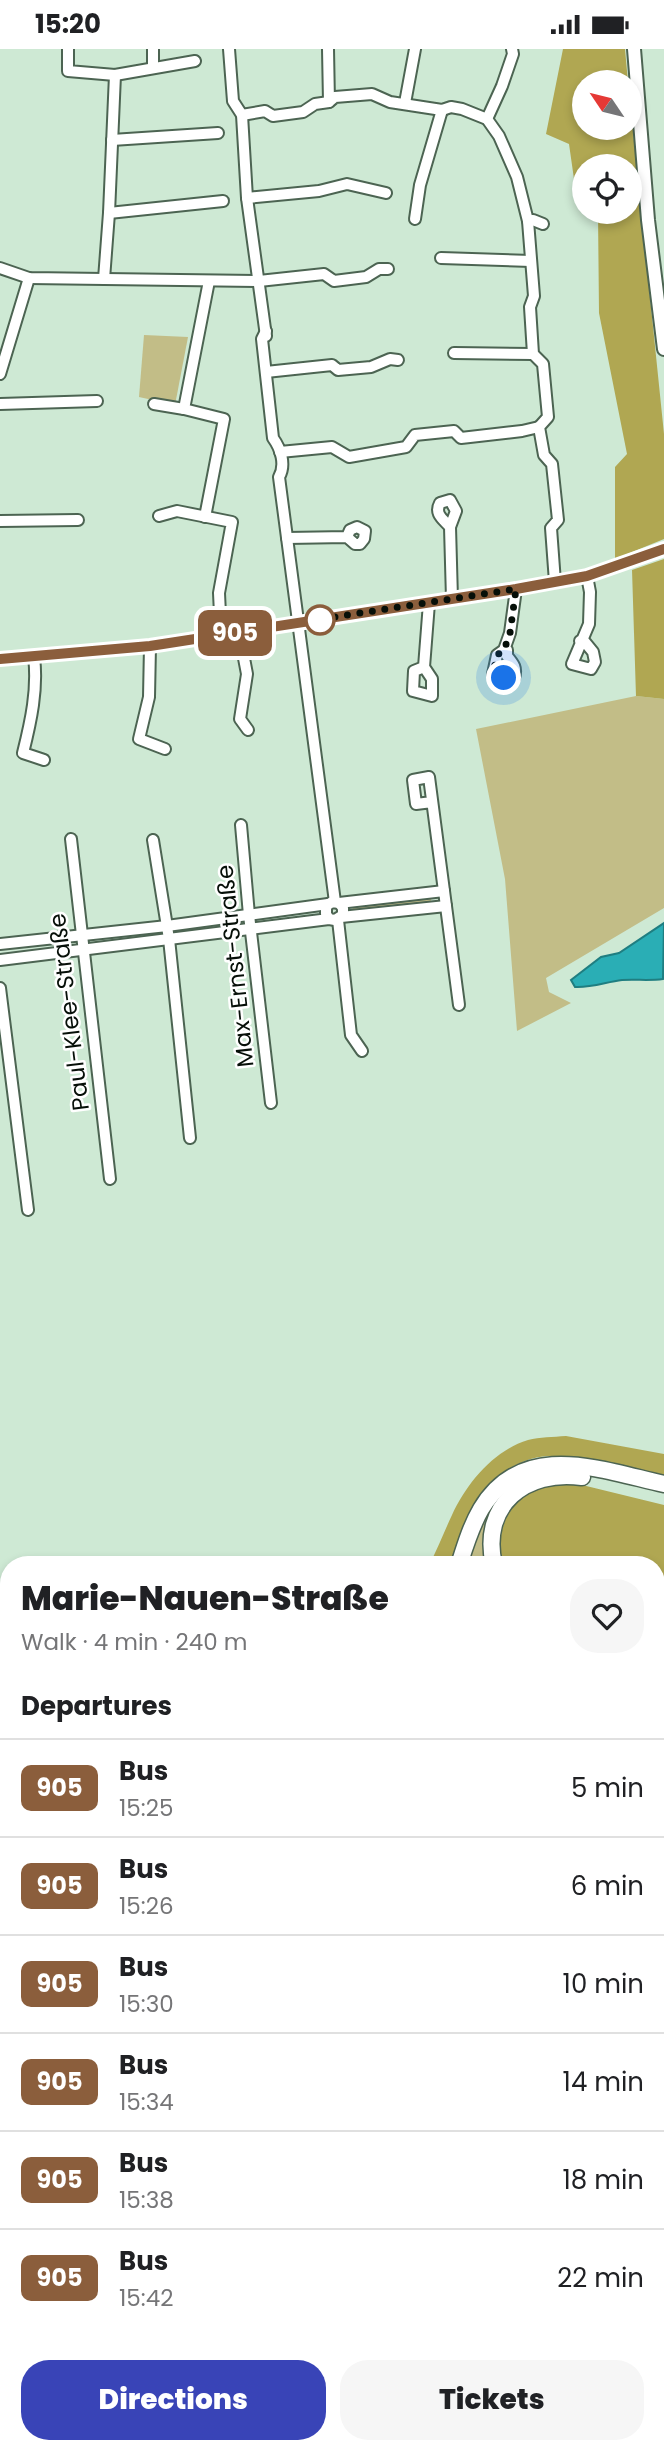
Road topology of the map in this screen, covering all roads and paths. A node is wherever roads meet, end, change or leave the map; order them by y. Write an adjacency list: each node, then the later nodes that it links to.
1 (68, 49): 10 (street)
2 (153, 49): 9 (street)
3 (229, 49): 14 (street)
4 (328, 49): 11 (street)
5 (415, 49): 12 (street)
6 (512, 49): 15 (street)
7 (634, 49): 33 (main road)
8 (195, 61): 9 (street)
9 (153, 67): 10 (street)
10 (115, 75): 17 (street)
11 (329, 102): 12 (street); 14 (street)
12 (405, 103): 13 (street)
13 (442, 110): 15 (street); 22 (street)
14 (242, 115): 19 (street)
15 (487, 119): 23 (street)
16 (218, 133): 17 (street)
17 (112, 140): 21 (street)
18 (386, 193): 19 (street)
19 (247, 198): 32 (street)
20 (223, 201): 21 (street)
21 (109, 212): 30 (street)
22 (415, 219)
23 (528, 221): 24 (street); 26 (street)
24 (543, 224)
25 (441, 258): 26 (street)
26 (531, 261): 35 (street)
27 (0, 268): 29 (street)
28 (388, 269): 32 (street)
29 (29, 278): 30 (street); 38 (street)
30 (104, 279): 31 (street)
31 (209, 281): 32 (street); 42 (street)
32 (259, 281): 37 (street)
33 (664, 349)
34 (454, 353): 35 (street)
35 (533, 354): 43 (street)
36 (398, 360): 37 (street)
37 (265, 369): 44 (street)
38 (0, 374)
39 (97, 401): 40 (street)
40 (0, 404)
41 (154, 404): 42 (street)
42 (184, 409): 46 (street)
43 (539, 427): 44 (street); 54 (street)
44 (279, 449): 51 (street)
45 (159, 516): 46 (street)
46 (205, 517): 60 (street)
47 (78, 520): 48 (street)
48 (0, 521)
49 (450, 527): 56 (street)
50 (347, 537): 51 (street)
51 (287, 538): 58 (street)
52 (664, 549): 53 (street)
53 (587, 576): 54 (street); 61 (street)
54 (555, 582): 55 (street)
55 (516, 589): 56 (street); 63 (street)
56 (452, 599): 57 (street)
57 (429, 603): 58 (street); 66 (street)
58 (297, 623): 59 (street); 75 (street)
59 (239, 632): 60 (street); 67 (street)
60 (221, 635): 62 (street)
61 (580, 641)
62 (150, 646): 64 (street); 68 (street)
63 (504, 650)
64 (34, 657): 65 (street); 69 (street)
65 (0, 659)
66 (424, 667)
67 (247, 730)
68 (165, 749)
69 (44, 761)
70 (432, 802): 74 (street)
71 (241, 825): 77 (street, Max-Ernst-Straße)
72 (71, 839): 81 (street, Paul-Klee-Straße)
73 (153, 840): 79 (street)
74 (444, 891): 75 (street); 76 (street)
75 (334, 903): 77 (street); 78 (street)
76 (446, 906): 78 (street); 87 (street)
77 (249, 915): 79 (street); 80 (street, Max-Ernst-Straße)
78 (336, 919): 80 (street); 88 (street)
79 (167, 926): 81 (street); 82 (street)
80 (250, 928): 82 (street); 89 (street, Max-Ernst-Straße)
81 (82, 935): 83 (street); 84 (street, Paul-Klee-Straße)
82 (169, 939): 84 (street); 90 (street)
83 (0, 944)
84 (84, 950): 85 (street); 91 (street, Paul-Klee-Straße)
85 (0, 960)
86 (0, 988): 92 (street)
87 (459, 1005)
88 (362, 1051)
89 (271, 1103)
90 (190, 1137)
91 (110, 1179)
92 (28, 1210)
93 (664, 1484): 95 (highway)
94 (664, 1496): 96 (highway)
95 (462, 1556)
96 (492, 1556)

